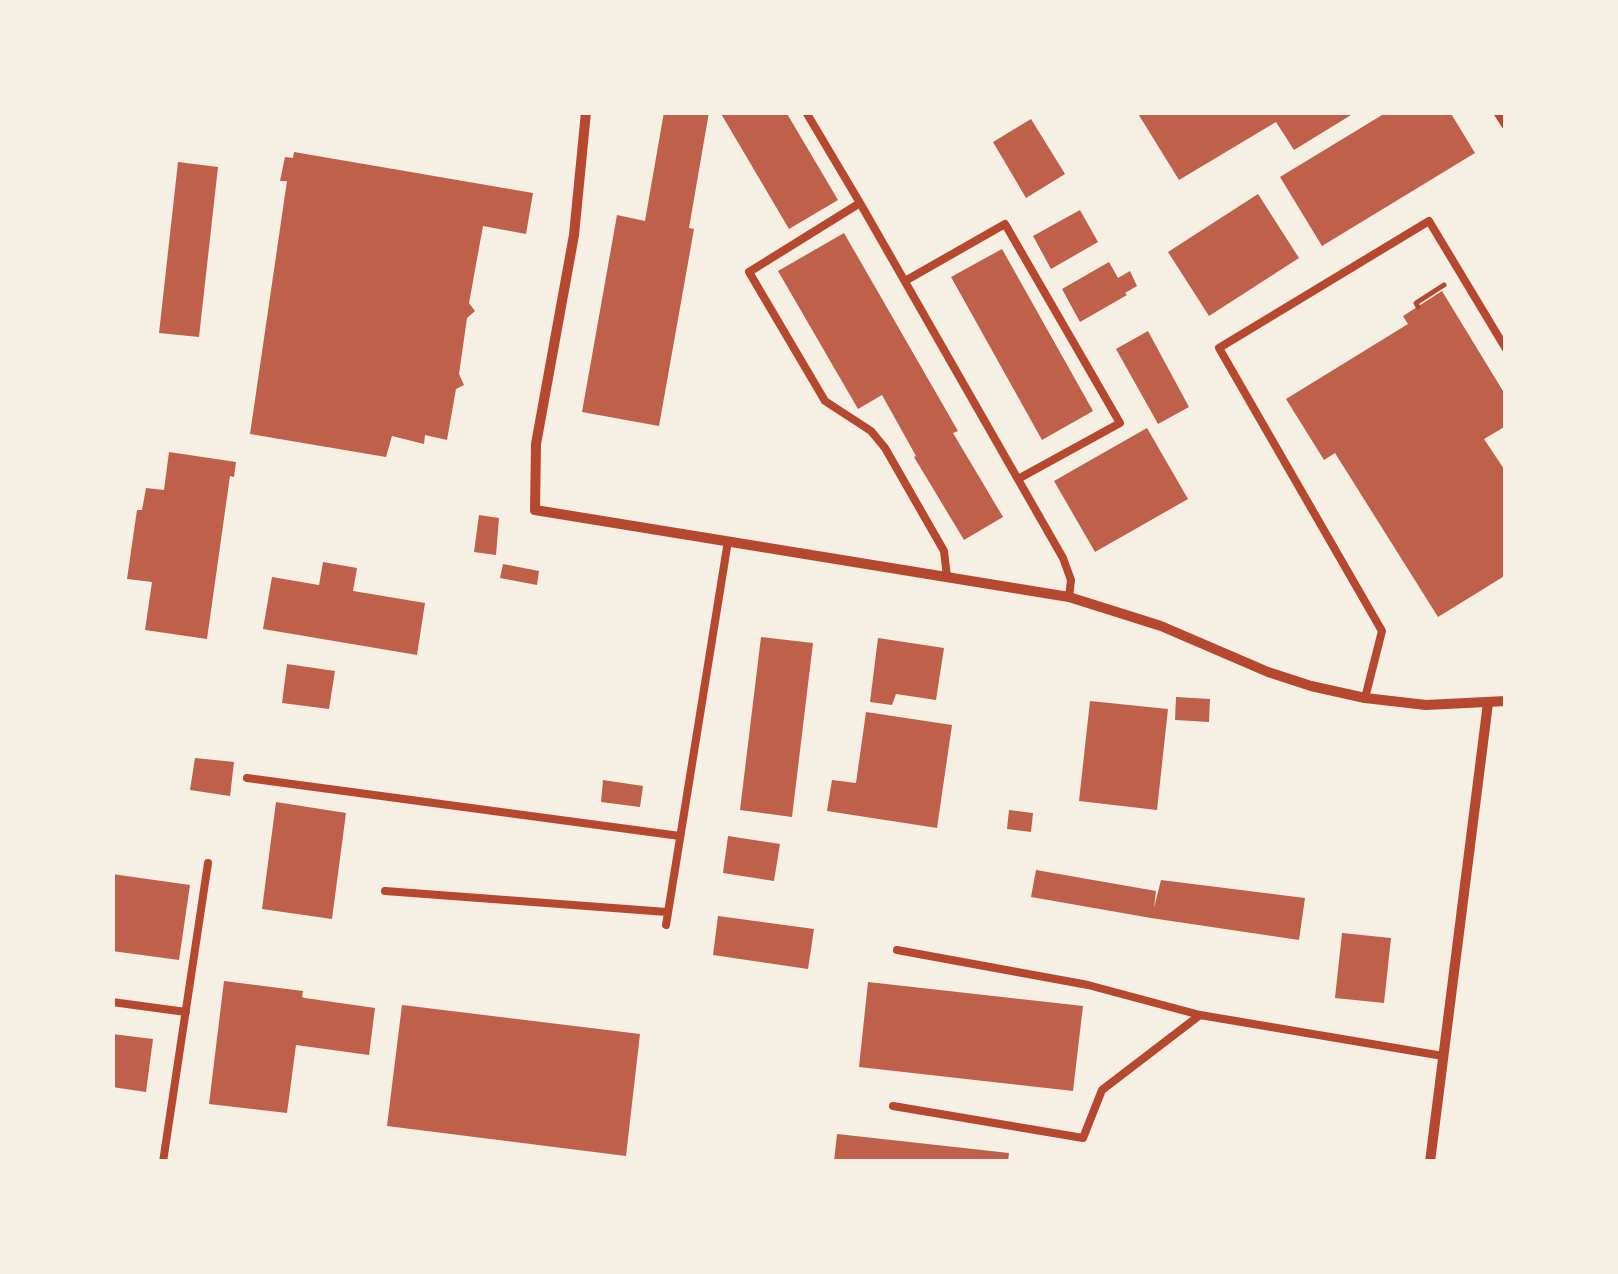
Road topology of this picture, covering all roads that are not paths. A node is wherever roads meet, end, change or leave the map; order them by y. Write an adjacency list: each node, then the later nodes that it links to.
1 (586, 112): 9 (street)
2 (806, 112): 5 (lane)
3 (1497, 112): 4 (lane)
4 (1506, 126)
5 (860, 204): 6 (lane); 10 (lane)
6 (905, 281): 8 (lane); 8 (lane)
7 (1506, 349): 12 (lane)
8 (1018, 479): 11 (lane)
9 (728, 541): 10 (street); 16 (lane)
10 (947, 577): 11 (street)
11 (1069, 596): 12 (street)
12 (1365, 698): 14 (street)
13 (1506, 700): 14 (street)
14 (1488, 703): 25 (street)
15 (246, 778): 16 (lane)
16 (680, 836): 19 (lane)
17 (208, 863): 23 (lane)
18 (385, 891): 19 (lane)
19 (668, 912): 20 (lane)
20 (666, 925)
21 (897, 950): 24 (lane)
22 (112, 1002): 23 (lane)
23 (186, 1012): 27 (lane)
24 (1200, 1015): 25 (lane); 26 (lane)
25 (1443, 1056): 28 (street)
26 (893, 1106)
27 (163, 1162)
28 (1430, 1162)

